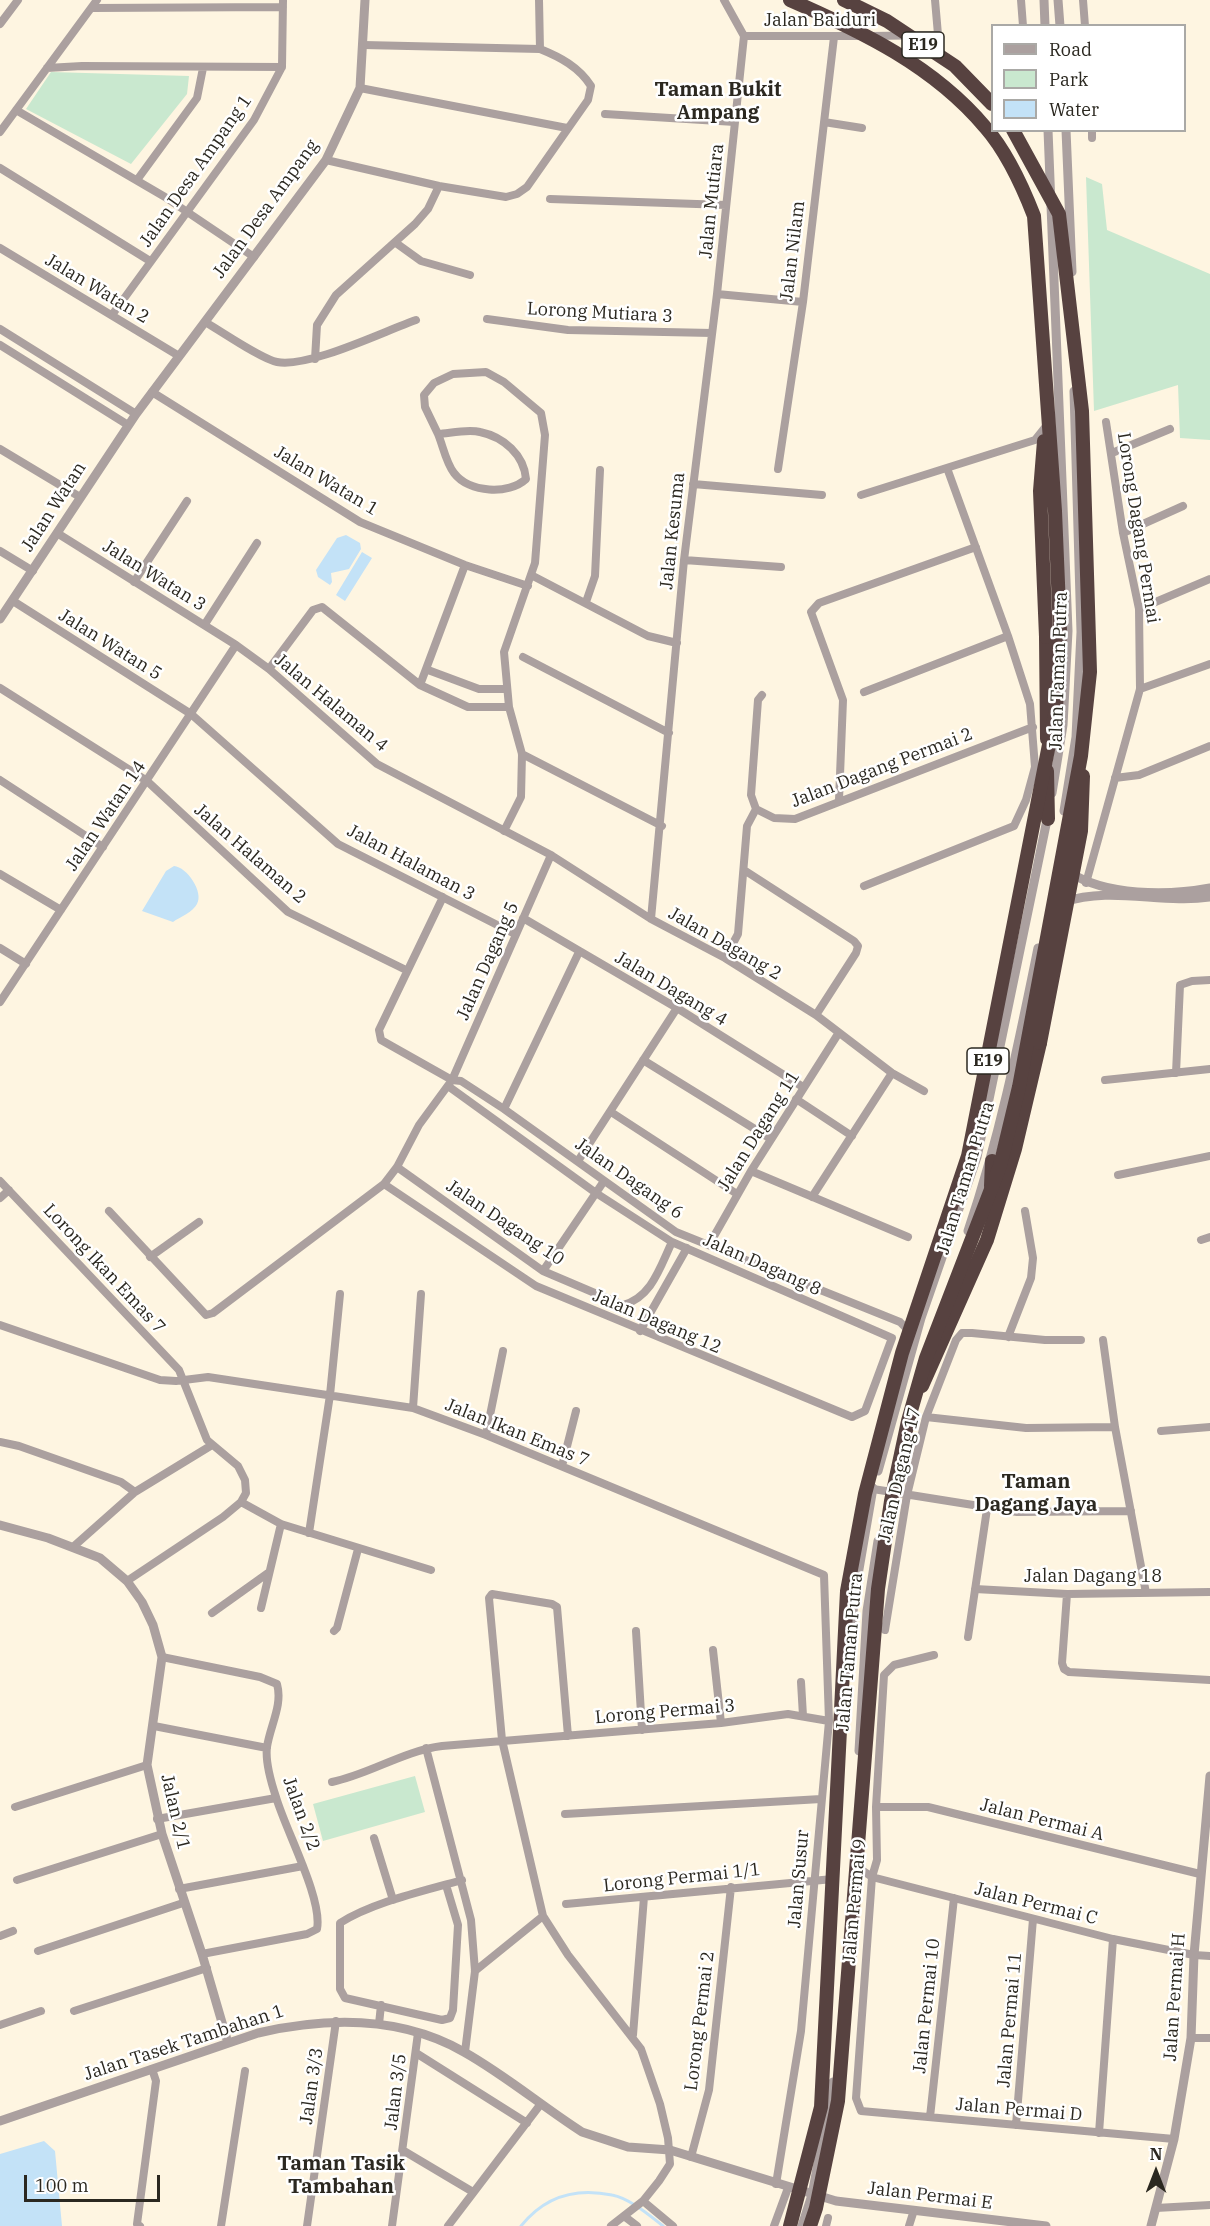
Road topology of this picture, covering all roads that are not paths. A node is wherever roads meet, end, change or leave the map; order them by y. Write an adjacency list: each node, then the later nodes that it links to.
1 (18, 0): 14 (street)
2 (365, 0): 22 (street, Jalan Desa Ampang)
3 (539, 0): 24 (street)
4 (724, 0): 20 (street, Jalan Baiduri)
5 (789, 0): 65 (highway, E19, bridge)
6 (844, 0): 29 (highway, E19, bridge)
7 (935, 0): 19 (street)
8 (1021, 0): 15 (street)
9 (1044, 0): 16 (street)
10 (1058, 0): 17 (street)
11 (1083, 0): 18 (street)
12 (283, 3): 13 (street); 25 (street, Jalan Desa Ampang 1)
13 (94, 4): 27 (street)
14 (0, 24)
15 (1023, 24)
16 (1045, 24)
17 (1060, 24)
18 (1085, 24)
19 (938, 35): 21 (street, Jalan Baiduri); 23 (street)
20 (744, 36): 21 (street, Jalan Baiduri); 32 (street, Jalan Mutiara)
21 (834, 37): 33 (street, Jalan Nilam)
22 (364, 45): 24 (street); 28 (street, Jalan Desa Ampang)
23 (939, 46)
24 (540, 49): 34 (street)
25 (282, 67): 26 (street); 46 (street, Jalan Desa Ampang 1)
26 (203, 68): 27 (street); 42 (street)
27 (47, 69): 30 (street)
28 (360, 88): 34 (street); 40 (street, Jalan Desa Ampang)
29 (991, 102)
30 (16, 110): 36 (street); 42 (street)
31 (605, 114): 32 (street)
32 (735, 122): 45 (street, Jalan Mutiara)
33 (824, 122): 35 (street); 53 (street, Jalan Nilam)
34 (567, 128): 43 (street)
35 (862, 128)
36 (0, 132)
37 (1014, 132): 121 (highway, E19, bridge)
38 (1048, 132): 65 (street, Jalan Taman Putra)
39 (1066, 132): 132 (street, Jalan Taman Putra)
40 (326, 160): 43 (street); 49 (street, Jalan Desa Ampang)
41 (0, 168): 50 (street)
42 (136, 180): 46 (street)
43 (439, 186): 47 (street)
44 (549, 199): 45 (street)
45 (726, 205): 52 (street, Jalan Mutiara)
46 (186, 210): 49 (street); 50 (street, Jalan Desa Ampang 1)
47 (396, 243): 51 (street); 63 (street)
48 (0, 248): 54 (street, Jalan Watan 2)
49 (254, 257): 57 (street, Jalan Desa Ampang)
50 (150, 261): 54 (street, Jalan Desa Ampang 1)
51 (470, 275)
52 (717, 294): 53 (street); 60 (street, Jalan Mutiara)
53 (803, 302): 75 (street, Jalan Nilam)
54 (112, 315): 62 (street, Jalan Watan 2)
55 (487, 319): 60 (street, Lorong Mutiara 3)
56 (416, 320): 63 (street)
57 (205, 322): 62 (street, Jalan Desa Ampang); 63 (street)
58 (0, 328): 59 (street)
59 (8, 333): 61 (street); 66 (street)
60 (712, 333): 78 (street, Jalan Kesuma)
61 (0, 345): 68 (street)
62 (179, 356): 64 (street, Jalan Desa Ampang)
63 (315, 359)
64 (152, 392): 66 (street, Jalan Desa Ampang); 90 (street, Jalan Watan 1)
65 (1053, 397): 71 (street); 77 (street, Jalan Taman Putra); 127 (highway, bridge); 344 (highway, E19, bridge)
66 (136, 414): 68 (street, Jalan Watan)
67 (1106, 422): 73 (street, Lorong Dagang Permai)
68 (128, 425): 81 (street, Jalan Watan)
69 (1170, 429): 73 (street)
70 (438, 434): 70 (street); 93 (street)
71 (1035, 440): 74 (street); 77 (street)
72 (0, 449): 81 (street)
73 (1112, 453): 85 (street, Lorong Dagang Permai)
74 (947, 468): 80 (street); 87 (street)
75 (778, 469)
76 (600, 470): 98 (street)
77 (1061, 471): 127 (street, Jalan Taman Putra)
78 (693, 484): 79 (street); 89 (street, Jalan Kesuma)
79 (822, 495)
80 (861, 495)
81 (80, 497): 84 (street, Jalan Watan)
82 (188, 501): 95 (street)
83 (1183, 506): 85 (street)
84 (57, 532): 92 (street, Jalan Watan); 95 (street, Jalan Watan 3)
85 (1123, 533): 99 (street, Lorong Dagang Permai)
86 (257, 543): 101 (street)
87 (976, 547): 102 (street); 125 (street)
88 (0, 550): 92 (street)
89 (684, 560): 91 (street); 103 (street, Jalan Kesuma)
90 (465, 565): 96 (street, Jalan Watan 1); 108 (street)
91 (781, 567)
92 (33, 571): 97 (street, Jalan Watan)
93 (532, 576): 96 (street); 98 (street)
94 (1210, 579): 99 (street)
95 (134, 582): 101 (street, Jalan Watan 3)
96 (528, 586): 111 (street)
97 (13, 601): 100 (street, Jalan Watan); 116 (street, Jalan Watan 5)
98 (586, 602): 103 (street)
99 (1139, 609): 112 (street, Lorong Dagang Permai)
100 (0, 619)
101 (205, 624): 104 (street, Jalan Watan 3)
102 (1008, 636): 113 (street); 117 (street)
103 (677, 643): 118 (street, Jalan Kesuma)
104 (236, 645): 107 (street, Jalan Halaman 4); 116 (street, Jalan Watan 14)
105 (523, 657): 118 (street)
106 (1210, 664): 112 (street)
107 (269, 669): 109 (street); 129 (street, Jalan Halaman 4)
108 (428, 670): 109 (street); 111 (street)
109 (420, 685): 115 (street)
110 (0, 688): 124 (street, Jalan Halaman 2)
111 (507, 689): 115 (street)
112 (1140, 689): 122 (street, Lorong Dagang Permai)
113 (864, 693)
114 (762, 695): 126 (street)
115 (509, 707): 120 (street)
116 (191, 714): 124 (street, Jalan Watan 14); 138 (street, Jalan Halaman 3)
117 (1033, 727): 125 (street, Jalan Dagang Permai 2); 136 (street)
118 (669, 733): 128 (street, Jalan Kesuma)
119 (1210, 746): 122 (street)
120 (522, 754): 128 (street); 129 (street)
121 (1080, 756): 193 (highway, bridge); 346 (highway, E19, bridge)
122 (1115, 778): 135 (street, Lorong Dagang Permai)
123 (0, 780): 130 (street)
124 (147, 781): 130 (street, Jalan Watan 14); 149 (street, Jalan Halaman 2)
125 (839, 800): 126 (street, Jalan Dagang Permai 2)
126 (756, 809): 133 (street)
127 (1048, 819): 196 (street, Jalan Taman Putra)
128 (662, 826): 143 (street, Jalan Kesuma)
129 (504, 831): 131 (street, Jalan Dagang 2)
130 (103, 847): 141 (street, Jalan Watan 14)
131 (551, 855): 142 (street, Jalan Dagang 5); 143 (street, Jalan Dagang 2)
132 (1056, 860): 135 (street); 140 (street, Jalan Taman Putra)
133 (744, 870): 147 (street); 153 (street)
134 (0, 874): 141 (street)
135 (1086, 883): 137 (street)
136 (864, 886)
137 (1210, 888)
138 (442, 897): 144 (street, Jalan Halaman 3); 149 (street)
139 (1210, 897): 140 (street)
140 (1046, 909): 170 (street, Jalan Taman Putra)
141 (61, 910): 148 (street, Jalan Watan 14)
142 (523, 918): 144 (street, Jalan Dagang 5); 146 (street, Jalan Dagang 4)
143 (651, 919): 147 (street, Jalan Dagang 2)
144 (515, 934): 160 (street, Jalan Dagang 5)
145 (0, 948): 148 (street)
146 (579, 952): 152 (street, Jalan Dagang 4); 164 (street)
147 (725, 958): 153 (street, Jalan Dagang 2)
148 (26, 964): 151 (street, Jalan Watan 14)
149 (406, 970): 160 (street)
150 (1210, 980): 158 (street)
151 (0, 1002)
152 (677, 1008): 155 (street); 161 (street, Jalan Dagang 4)
153 (816, 1015): 154 (street, Jalan Dagang 2)
154 (838, 1034): 157 (street, Jalan Dagang 2); 161 (street, Jalan Dagang 11)
155 (644, 1060): 165 (street); 167 (street)
156 (1210, 1069): 158 (street)
157 (892, 1072): 162 (street, Jalan Dagang 2); 166 (street)
158 (1176, 1073): 159 (street)
159 (1105, 1080)
160 (450, 1083): 164 (street, Jalan Dagang 6); 171 (street); 178 (street, Jalan Dagang 8)
161 (804, 1087): 163 (street, Jalan Dagang 11)
162 (924, 1091)
163 (796, 1099): 166 (street); 167 (street, Jalan Dagang 11)
164 (504, 1108): 169 (street, Jalan Dagang 6)
165 (611, 1112): 169 (street); 179 (street)
166 (852, 1136): 180 (street)
167 (771, 1139): 172 (street, Jalan Dagang 11)
168 (1210, 1156): 173 (street)
169 (578, 1161): 175 (street, Jalan Dagang 6)
170 (992, 1161): 193 (highway); 211 (street, Jalan Taman Putra)
171 (397, 1167): 176 (street); 192 (street, Jalan Dagang 10)
172 (751, 1172): 179 (street, Jalan Dagang 11); 180 (street)
173 (1118, 1175)
174 (0, 1181): 177 (street, Lorong Ikan Emas 7)
175 (604, 1181): 178 (street); 189 (street, Jalan Dagang 6)
176 (384, 1184): 191 (street); 199 (street, Jalan Dagang 12)
177 (9, 1190): 181 (street); 206 (street, Lorong Ikan Emas 7)
178 (596, 1193): 188 (street, Jalan Dagang 8); 192 (street)
179 (737, 1194): 189 (street, Jalan Dagang 11)
180 (812, 1197): 185 (street)
181 (0, 1198)
182 (109, 1211): 191 (street)
183 (1025, 1211): 200 (street)
184 (199, 1222): 191 (street)
185 (908, 1237)
186 (1210, 1237): 187 (street)
187 (1201, 1240)
188 (672, 1242): 190 (street, Jalan Dagang 8); 192 (street, Jalan Dagang 10)
189 (709, 1245): 197 (street, Jalan Dagang 6)
190 (687, 1248): 199 (street); 201 (street, Jalan Dagang 8)
191 (150, 1257)
192 (543, 1271)
193 (969, 1281): 211 (highway)
194 (340, 1294): 207 (street)
195 (421, 1294): 208 (street)
196 (921, 1318): 197 (street); 204 (street, Jalan Taman Putra)
197 (900, 1322): 204 (street)
198 (0, 1325): 206 (street, Jalan Ikan Emas 7)
199 (640, 1331): 201 (street, Jalan Dagang 12)
200 (1008, 1337): 202 (street); 210 (street, Jalan Dagang 17)
201 (892, 1338)
202 (1081, 1340)
203 (1103, 1340): 212 (street)
204 (914, 1343): 219 (street, Jalan Taman Putra)
205 (502, 1351): 215 (street)
206 (184, 1380): 207 (street, Jalan Ikan Emas 7); 217 (street)
207 (330, 1395): 208 (street, Jalan Ikan Emas 7); 228 (street)
208 (412, 1408): 215 (street, Jalan Ikan Emas 7)
209 (576, 1411): 218 (street)
210 (926, 1418): 212 (street); 222 (street, Jalan Dagang 17)
211 (907, 1421): 220 (street, Jalan Taman Putra)
212 (1115, 1427): 225 (street)
213 (1210, 1427): 214 (street)
214 (1161, 1431)
215 (486, 1435): 218 (street, Jalan Ikan Emas 7)
216 (0, 1442): 221 (street)
217 (212, 1445): 221 (street); 223 (street)
218 (562, 1466): 233 (street, Jalan Ikan Emas 7)
219 (873, 1489): 220 (street); 274 (street, Jalan Taman Putra)
220 (887, 1491): 222 (street); 270 (street, Jalan Taman Putra)
221 (135, 1492): 229 (street)
222 (908, 1495): 224 (street); 241 (street, Jalan Dagang 17)
223 (241, 1503): 226 (street); 234 (street)
224 (987, 1509): 225 (street); 235 (street)
225 (1131, 1511): 237 (street)
226 (281, 1524): 228 (street); 232 (street)
227 (0, 1525): 229 (street, Jalan 2/1)
228 (309, 1533): 230 (street)
229 (73, 1547): 234 (street, Jalan 2/1)
230 (358, 1549): 231 (street); 242 (street)
231 (431, 1570)
232 (268, 1573): 239 (street); 240 (street)
233 (824, 1575): 251 (street, Jalan Susur)
234 (127, 1581): 247 (street, Jalan 2/1)
235 (975, 1589): 238 (street, Jalan Dagang 18); 244 (street)
236 (1210, 1592): 237 (street, Jalan Dagang 18)
237 (1146, 1593): 238 (street, Jalan Dagang 18)
238 (1067, 1594): 248 (street)
239 (261, 1608)
240 (212, 1613)
241 (885, 1630)
242 (334, 1631)
243 (636, 1631): 254 (street)
244 (968, 1637)
245 (713, 1650): 252 (street)
246 (934, 1655): 265 (street, Jalan Permai 9)
247 (162, 1657): 253 (street, Jalan 2/1); 257 (street, Jalan 2/2)
248 (1210, 1680)
249 (801, 1683): 250 (street)
250 (803, 1716): 251 (street, Lorong Permai 3); 252 (street, Lorong Permai 3)
251 (829, 1721): 263 (street, Jalan Susur)
252 (721, 1723): 254 (street, Lorong Permai 3)
253 (154, 1726): 257 (street); 259 (street, Jalan 2/1)
254 (642, 1730): 255 (street, Lorong Permai 3)
255 (568, 1736): 256 (street, Lorong Permai 3); 256 (street)
256 (502, 1740): 258 (street, Lorong Permai 3); 287 (street)
257 (267, 1748): 262 (street, Jalan 2/2)
258 (426, 1748): 261 (street, Lorong Permai 3); 276 (street)
259 (147, 1765): 264 (street); 267 (street, Jalan 2/1)
260 (1210, 1776): 272 (street, Jalan Permai H)
261 (332, 1782)
262 (276, 1798): 267 (street); 271 (street, Jalan 2/2)
263 (821, 1799): 266 (street); 277 (street, Jalan Susur)
264 (15, 1807)
265 (876, 1807): 272 (street, Jalan Permai A); 273 (street, Jalan Permai 9)
266 (564, 1814)
267 (158, 1819): 268 (street, Jalan 2/1)
268 (162, 1834): 275 (street); 281 (street, Jalan 2/1)
269 (374, 1838): 284 (street)
270 (853, 1861): 273 (street, Jalan Permai C); 279 (street, Jalan Taman Putra)
271 (303, 1866): 281 (street); 293 (street, Jalan 2/2)
272 (1200, 1874): 294 (street, Jalan Permai H)
273 (872, 1877): 279 (street); 283 (street, Jalan Permai C); 314 (street, Jalan Permai 9)
274 (837, 1878): 277 (street, Lorong Permai 1/1); 327 (street, Jalan Taman Putra)
275 (17, 1880)
276 (462, 1880): 278 (street); 297 (street)
277 (815, 1880): 280 (street, Lorong Permai 1/1); 324 (street, Jalan Susur)
278 (446, 1884): 284 (street); 298 (street)
279 (851, 1884): 328 (street, Jalan Taman Putra)
280 (731, 1887): 282 (street, Lorong Permai 1/1); 323 (street, Lorong Permai 2)
281 (178, 1889): 285 (street, Jalan 2/1)
282 (644, 1898): 286 (street, Lorong Permai 1/1); 305 (street)
283 (954, 1898): 288 (street, Jalan Permai C); 315 (street, Jalan Permai 10)
284 (393, 1900): 298 (street)
285 (183, 1903): 292 (street); 293 (street, Jalan 2/1)
286 (566, 1904)
287 (543, 1916): 297 (street); 305 (street)
288 (1033, 1919): 291 (street, Jalan Permai C); 318 (street, Jalan Permai 11)
289 (14, 1931): 290 (street)
290 (0, 1936)
291 (1113, 1939): 294 (street, Jalan Permai C); 319 (street)
292 (38, 1951)
293 (202, 1954): 296 (street, Jalan 2/1)
294 (1194, 1955): 295 (street, Jalan Permai C); 306 (street, Jalan Permai H)
295 (1210, 1956)
296 (207, 1968): 300 (street); 308 (street, Jalan 2/1)
297 (475, 1971): 309 (street)
298 (381, 2005): 302 (street)
299 (41, 2011): 303 (street)
300 (74, 2011)
301 (336, 2021): 302 (street, Jalan Tasek Tambahan 1); 308 (street, Jalan Tasek Tambahan 1); 337 (street, Jalan 3/3)
302 (379, 2024): 304 (street, Jalan Tasek Tambahan 1)
303 (0, 2025)
304 (418, 2033): 309 (street, Jalan Tasek Tambahan 1); 310 (street, Jalan 3/5)
305 (633, 2035): 321 (street)
306 (1191, 2038): 307 (street); 320 (street, Jalan Permai H)
307 (1210, 2038)
308 (228, 2043): 311 (street, Jalan Tasek Tambahan 1)
309 (465, 2052): 313 (street, Jalan Tasek Tambahan 1)
310 (416, 2053): 317 (street); 322 (street, Jalan 3/5)
311 (152, 2070): 316 (street, Jalan Tasek Tambahan 1); 335 (street)
312 (245, 2071): 336 (street)
313 (540, 2105): 317 (street); 321 (street, Jalan Tasek Tambahan 1)
314 (861, 2111): 315 (street, Jalan Permai D)
315 (930, 2117): 318 (street, Jalan Permai D)
316 (0, 2121)
317 (527, 2122): 326 (street)
318 (1016, 2125): 319 (street, Jalan Permai D)
319 (1099, 2133): 320 (street, Jalan Permai D)
320 (1174, 2139): 331 (street, Jalan Permai H)
321 (670, 2150): 323 (street, Jalan Tasek Tambahan 1); 329 (street)
322 (404, 2151): 326 (street); 338 (street, Jalan 3/5)
323 (691, 2157): 324 (street, Jalan Tasek Tambahan 1)
324 (776, 2184): 325 (street, Jalan Tasek Tambahan 1)
325 (788, 2188): 327 (street, Jalan Tasek Tambahan 1); 343 (street)
326 (473, 2192): 339 (street)
327 (800, 2192): 328 (street, Jalan Tasek Tambahan 1); 344 (street, Jalan Taman Putra)
328 (812, 2195): 332 (street, Jalan Permai E); 345 (street, Jalan Taman Putra)
329 (641, 2202): 333 (street); 342 (street)
330 (1210, 2205): 331 (street)
331 (1156, 2208): 349 (street, Jalan Permai H)
332 (914, 2210): 334 (street, Jalan Permai E); 347 (street)
333 (626, 2214): 340 (street); 341 (street)
334 (1026, 2225): 348 (street, Jalan Permai E)
335 (140, 2226)
336 (221, 2226)
337 (307, 2226)
338 (392, 2226)
339 (448, 2226)
340 (611, 2226)
341 (637, 2226)
342 (674, 2226)
343 (774, 2226)
344 (790, 2226)
345 (802, 2226)
346 (810, 2226)
347 (909, 2226)
348 (1046, 2226)
349 (1151, 2226)

